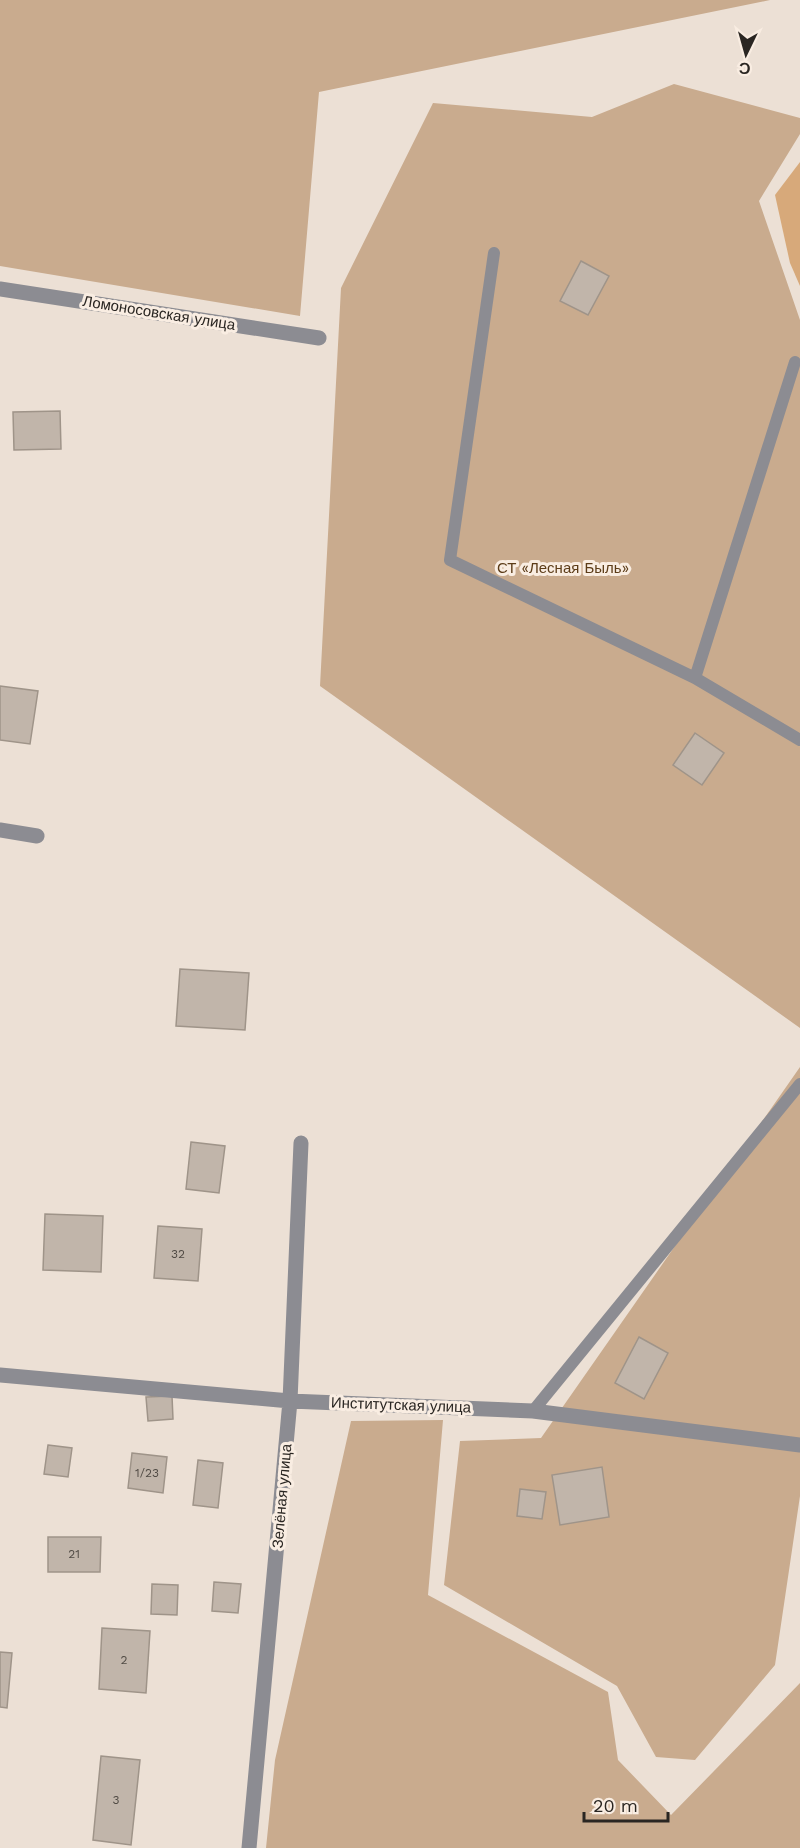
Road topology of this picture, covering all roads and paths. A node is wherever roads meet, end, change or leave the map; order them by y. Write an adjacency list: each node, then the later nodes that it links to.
1 (494, 253): 5 (lane)
2 (0, 289): 3 (street, Ломоносовская улица)
3 (319, 338)
4 (795, 362): 5 (lane)
5 (695, 678): 6 (lane)
6 (800, 740)
7 (0, 830): 8 (street)
8 (37, 836)
9 (800, 1084): 13 (lane)
10 (301, 1143): 12 (street, Зелёная улица)
11 (0, 1375): 12 (street, Институтская улица)
12 (290, 1401): 13 (street, Институтская улица); 15 (street, Зелёная улица)
13 (533, 1411): 14 (street, Институтская улица)
14 (800, 1445)
15 (249, 1848)

